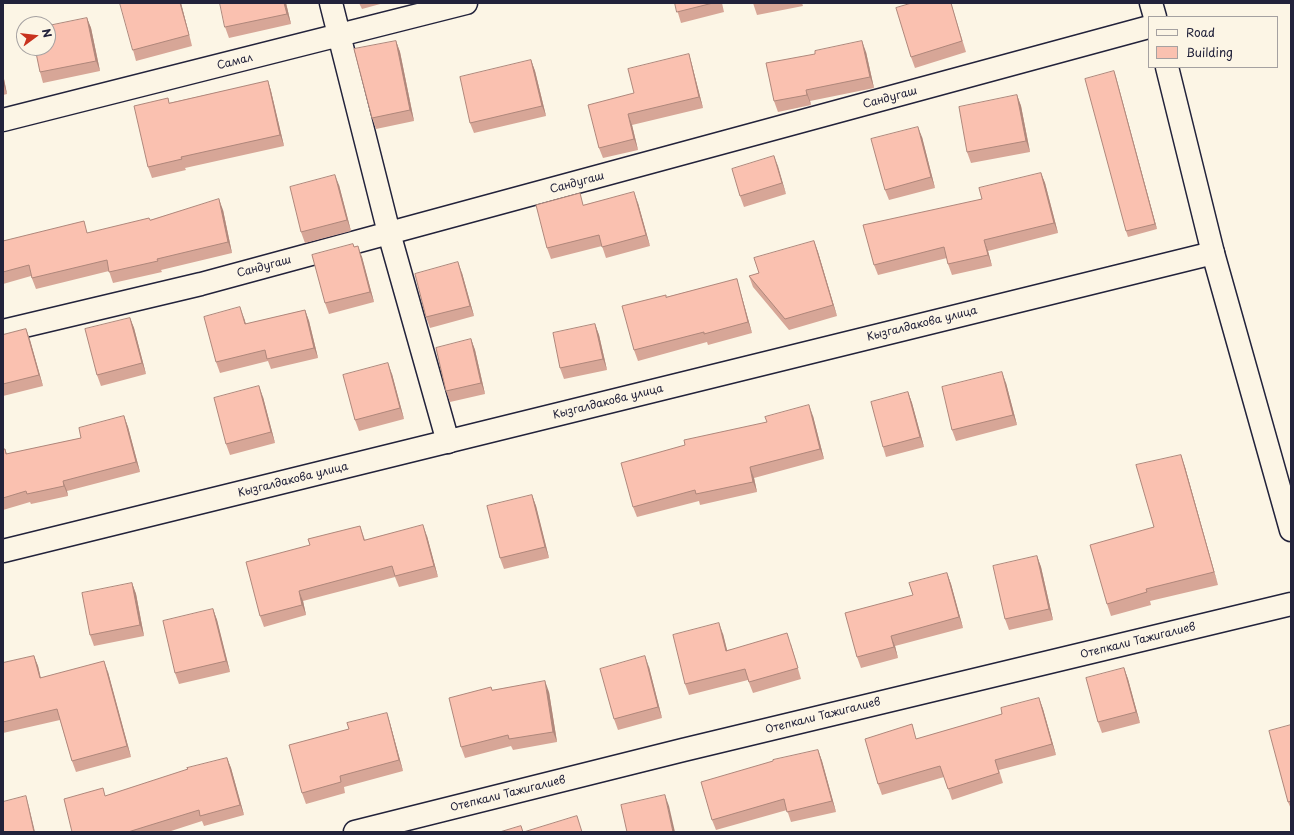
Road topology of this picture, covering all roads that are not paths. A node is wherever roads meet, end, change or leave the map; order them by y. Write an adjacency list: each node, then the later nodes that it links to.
1 (331, 3): 6 (street)
2 (466, 3): 6 (street, Самал)
3 (1151, 3): 4 (street)
4 (1155, 16)
5 (1148, 27): 9 (street, Сандугаш)
6 (339, 35): 8 (street, Самал); 9 (street)
7 (1167, 68): 10 (street)
8 (3, 120)
9 (389, 233): 11 (street, Сандугаш); 12 (street)
10 (1213, 253): 12 (street, Кызгалдакова улица); 13 (street)
11 (3, 331)
12 (448, 442): 14 (street, Кызгалдакова улица)
13 (1291, 530)
14 (3, 551)
15 (1291, 604): 16 (street, Отепкали Тажигалиев)
16 (355, 832)

